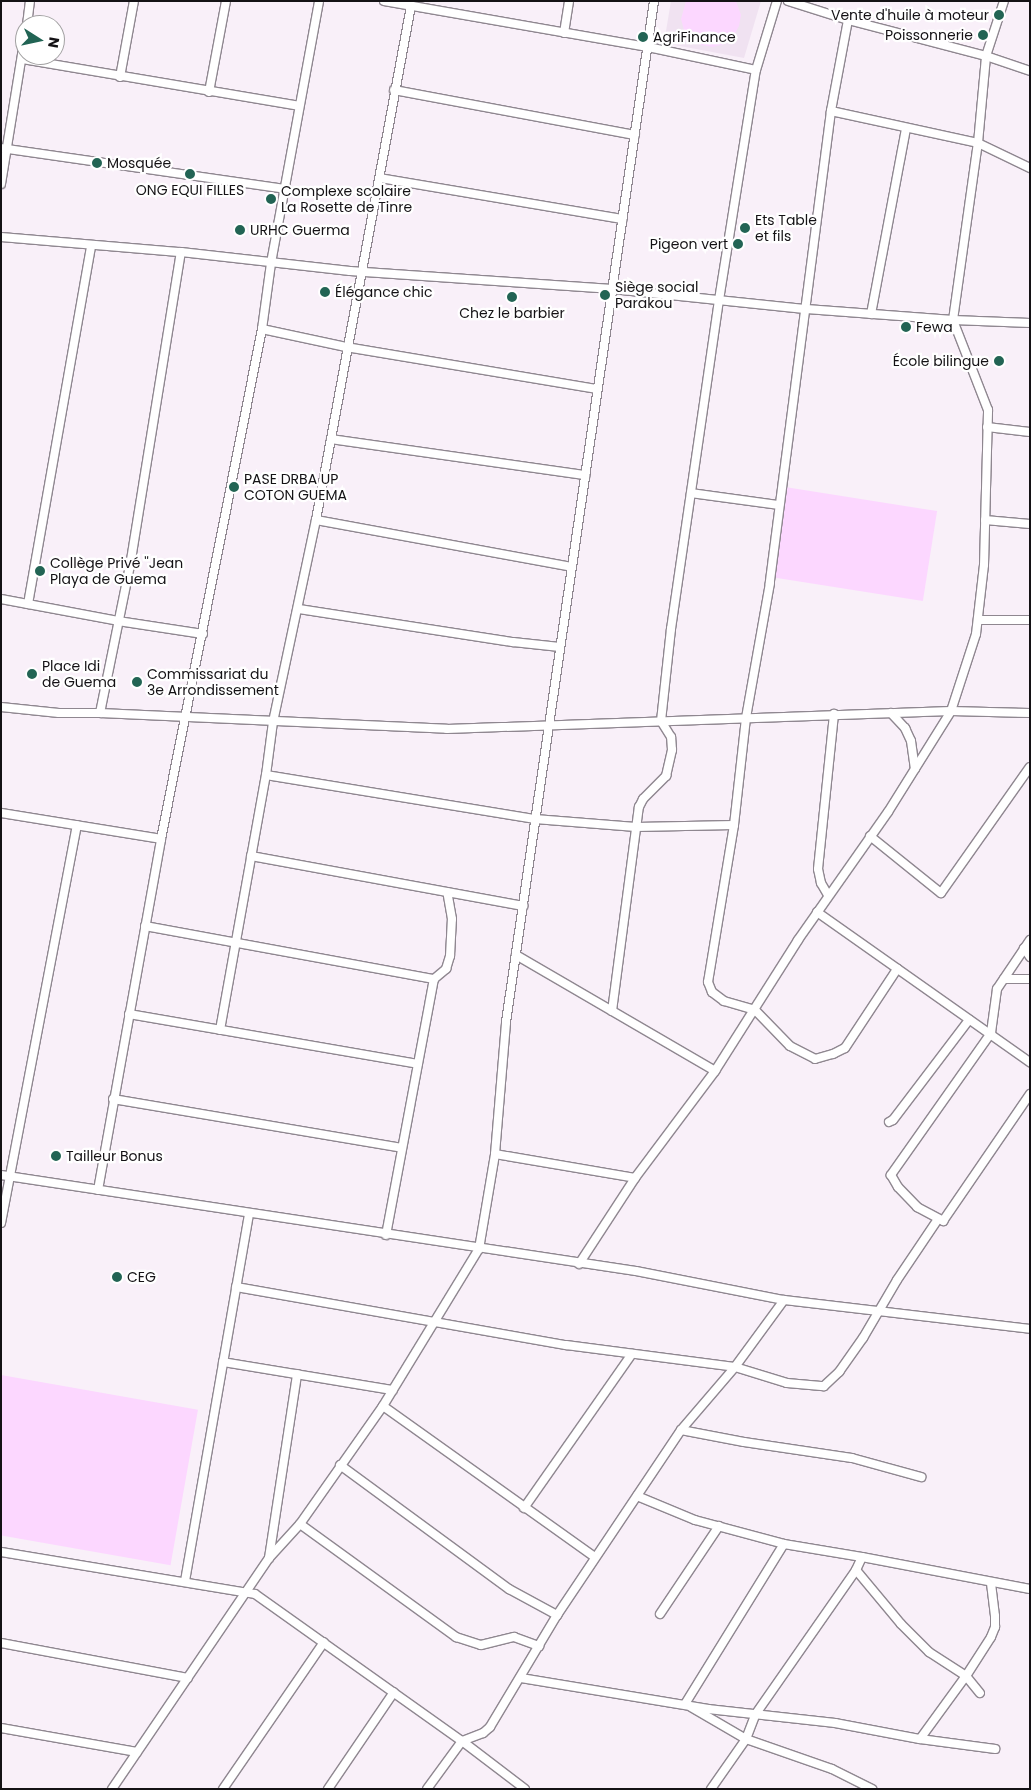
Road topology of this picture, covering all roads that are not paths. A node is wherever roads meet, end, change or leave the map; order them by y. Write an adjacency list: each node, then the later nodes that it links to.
1 (30, 1): 12 (street)
2 (134, 1): 21 (street)
3 (226, 1): 23 (street)
4 (319, 1): 24 (street)
5 (384, 1): 11 (street)
6 (569, 1): 14 (street)
7 (654, 1): 15 (street)
8 (777, 1): 19 (street)
9 (788, 1): 13 (street)
10 (1004, 1): 16 (street)
11 (410, 6): 14 (street); 22 (street)
12 (28, 15)
13 (848, 20): 16 (street); 25 (street)
14 (564, 33): 15 (street)
15 (648, 47): 19 (street); 27 (street)
16 (986, 56): 20 (street); 28 (street)
17 (21, 65): 29 (street)
18 (55, 65): 21 (street)
19 (756, 70): 41 (street)
20 (1030, 72)
21 (120, 77): 23 (street)
22 (394, 90): 27 (street); 31 (street)
23 (209, 92): 24 (street)
24 (300, 106): 33 (street)
25 (831, 111): 26 (street); 42 (street)
26 (906, 129): 28 (street); 43 (street)
27 (635, 135): 34 (street)
28 (978, 143): 30 (street); 44 (street)
29 (4, 148): 32 (street); 33 (street)
30 (1030, 168)
31 (380, 178): 34 (street); 39 (street)
32 (1, 184)
33 (286, 189): 38 (street)
34 (623, 219): 40 (street)
35 (1, 237): 36 (street)
36 (91, 245): 37 (street); 60 (street)
37 (181, 252): 38 (street); 64 (street)
38 (271, 263): 39 (street); 46 (street)
39 (361, 272): 40 (street); 47 (street)
40 (612, 289): 41 (street); 48 (street)
41 (719, 300): 42 (street); 53 (street)
42 (807, 309): 43 (street); 54 (street)
43 (870, 314): 44 (street)
44 (953, 320): 45 (street); 49 (street)
45 (1030, 323)
46 (262, 329): 47 (street); 65 (street)
47 (346, 347): 48 (street); 51 (street)
48 (598, 389): 52 (street)
49 (987, 427): 50 (street); 56 (street)
50 (1030, 432)
51 (331, 439): 52 (street); 55 (street)
52 (585, 475): 58 (street)
53 (691, 493): 54 (street); 75 (street)
54 (779, 505): 74 (street)
55 (316, 520): 58 (street); 61 (street)
56 (985, 520): 57 (street); 62 (street)
57 (1030, 524)
58 (572, 567): 66 (street)
59 (1, 599): 60 (street)
60 (28, 604): 64 (street)
61 (299, 609): 66 (street); 76 (street)
62 (978, 620): 63 (street); 68 (street)
63 (1030, 620)
64 (118, 622): 65 (street); 69 (street)
65 (203, 634): 73 (street)
66 (560, 647): 77 (street)
67 (1, 707): 69 (street)
68 (951, 711): 70 (street); 71 (street); 79 (street)
69 (100, 713): 73 (street)
70 (891, 713): 72 (street); 79 (street)
71 (1030, 713)
72 (834, 714): 74 (street); 90 (street)
73 (186, 717): 76 (street); 87 (street)
74 (746, 718): 75 (street); 84 (street)
75 (661, 721): 77 (street); 85 (street)
76 (273, 722): 77 (street); 80 (street)
77 (549, 725): 82 (street)
78 (1030, 767): 86 (street)
79 (915, 769): 86 (street)
80 (266, 775): 82 (street); 88 (street)
81 (1, 813): 83 (street)
82 (535, 819): 85 (street); 91 (street)
83 (77, 825): 87 (street); 117 (street)
84 (734, 825): 85 (street); 103 (street)
85 (636, 827): 104 (street)
86 (870, 836): 90 (street)
87 (161, 839): 93 (street)
88 (251, 856): 89 (street); 95 (street)
89 (447, 892): 91 (street); 100 (street)
90 (828, 895): 92 (street)
91 (523, 906): 97 (street)
92 (817, 912): 99 (street); 103 (street)
93 (145, 926): 95 (street); 105 (street)
94 (1030, 940): 96 (street)
95 (235, 944): 100 (street); 107 (street)
96 (1024, 948): 98 (street); 101 (street)
97 (516, 955): 104 (street); 116 (street)
98 (1030, 957)
99 (897, 969): 103 (street); 106 (street)
100 (434, 979): 110 (street)
101 (1004, 979): 102 (street); 108 (street)
102 (1030, 979)
103 (755, 1010): 111 (street)
104 (612, 1011): 111 (street)
105 (128, 1014): 107 (street); 113 (street)
106 (969, 1020): 108 (street); 114 (street)
107 (220, 1030): 110 (street)
108 (991, 1033): 109 (street); 121 (street)
109 (1030, 1062)
110 (418, 1064): 115 (street)
111 (715, 1071): 118 (street)
112 (1030, 1094): 121 (street)
113 (113, 1098): 115 (street); 119 (street)
114 (889, 1122)
115 (402, 1148): 123 (street)
116 (495, 1154): 118 (street); 124 (street)
117 (5, 1176): 119 (street); 122 (street)
118 (635, 1178): 125 (street)
119 (98, 1190): 120 (street)
120 (249, 1214): 123 (street); 126 (street)
121 (938, 1219): 128 (street)
122 (1, 1223)
123 (386, 1235): 124 (street)
124 (479, 1249): 125 (street); 129 (street)
125 (579, 1264): 127 (street)
126 (236, 1287): 129 (street); 132 (street)
127 (784, 1300): 128 (street); 133 (street)
128 (877, 1312): 130 (street); 133 (street)
129 (435, 1322): 131 (street); 135 (street)
130 (1029, 1328)
131 (632, 1354): 133 (street); 141 (street)
132 (223, 1362): 134 (street); 150 (street)
133 (735, 1367): 137 (street)
134 (297, 1374): 135 (street); 148 (street)
135 (393, 1390): 136 (street)
136 (383, 1406): 138 (street); 141 (street)
137 (681, 1430): 139 (street); 140 (street)
138 (340, 1465): 142 (street); 155 (street)
139 (921, 1477)
140 (637, 1496): 143 (street); 146 (street)
141 (524, 1508): 146 (street)
142 (300, 1524): 148 (street); 158 (street)
143 (719, 1526): 144 (street); 154 (street)
144 (784, 1544): 147 (street); 164 (street)
145 (1, 1552): 150 (street)
146 (595, 1557): 155 (street)
147 (862, 1557): 149 (street); 151 (street)
148 (269, 1558): 153 (street)
149 (856, 1570): 159 (street); 165 (street)
150 (185, 1581): 153 (street)
151 (991, 1583): 152 (street); 159 (street)
152 (1030, 1589)
153 (246, 1592): 156 (street); 160 (street)
154 (660, 1614)
155 (557, 1615): 158 (street)
156 (324, 1642): 162 (street); 173 (street)
157 (1, 1643): 160 (street)
158 (539, 1646): 161 (street)
159 (966, 1676): 163 (street); 168 (street)
160 (188, 1678): 171 (street)
161 (521, 1678): 164 (street); 169 (street)
162 (394, 1692): 169 (street); 174 (street)
163 (980, 1693)
164 (685, 1704): 165 (street); 167 (street)
165 (755, 1715): 167 (street); 168 (street)
166 (1, 1728): 171 (street)
167 (746, 1739): 177 (street); 178 (street)
168 (920, 1739): 170 (street)
169 (462, 1741): 175 (street); 176 (street)
170 (995, 1749)
171 (137, 1752): 172 (street)
172 (112, 1789)
173 (223, 1789)
174 (328, 1789)
175 (427, 1789)
176 (525, 1789)
177 (711, 1789)
178 (872, 1789)

